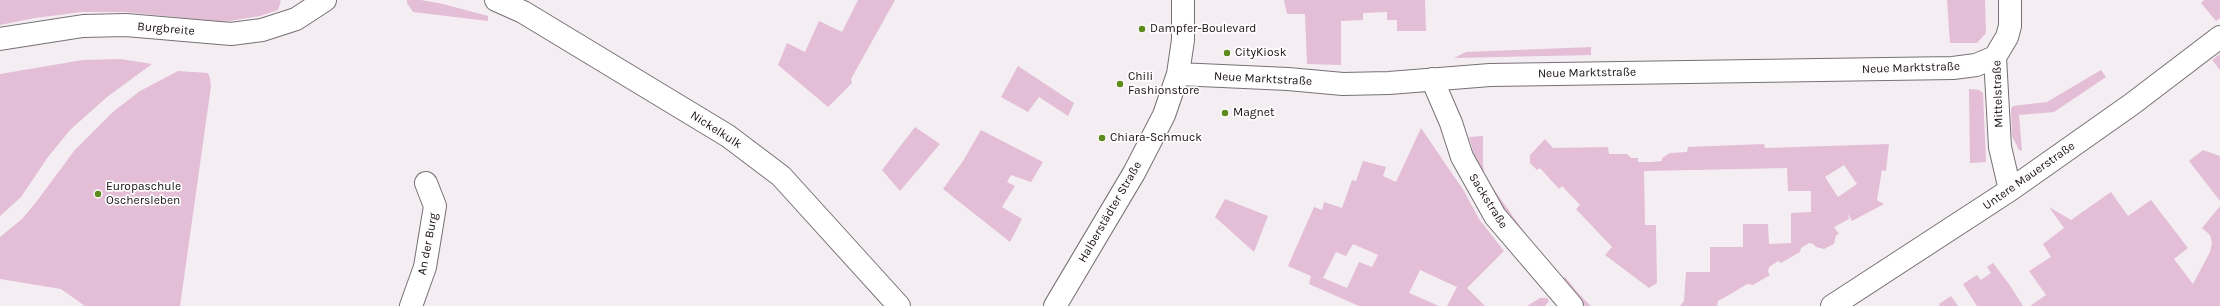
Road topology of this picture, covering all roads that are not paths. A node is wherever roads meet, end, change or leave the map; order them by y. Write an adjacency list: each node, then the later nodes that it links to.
1 (325, 0): 6 (street, Burgbreite)
2 (496, 0): 13 (street, Nickelkulk)
3 (1183, 0): 8 (street, Halberstädter Straße)
4 (2010, 0): 7 (street, Mittelstraße)
5 (2220, 37): 11 (street, Untere Mauerstraße)
6 (0, 40)
7 (1995, 57): 9 (street, Neue Marktstraße); 11 (street, Mittelstraße)
8 (1178, 74): 9 (street, Neue Marktstraße); 14 (street, Halberstädter Straße)
9 (1432, 79): 15 (street, Sackstraße)
10 (426, 183): 12 (street, An der Burg)
11 (2010, 190): 16 (street, Untere Mauerstraße)
12 (411, 306)
13 (899, 306)
14 (1055, 306)
15 (1572, 306)
16 (1832, 306)

